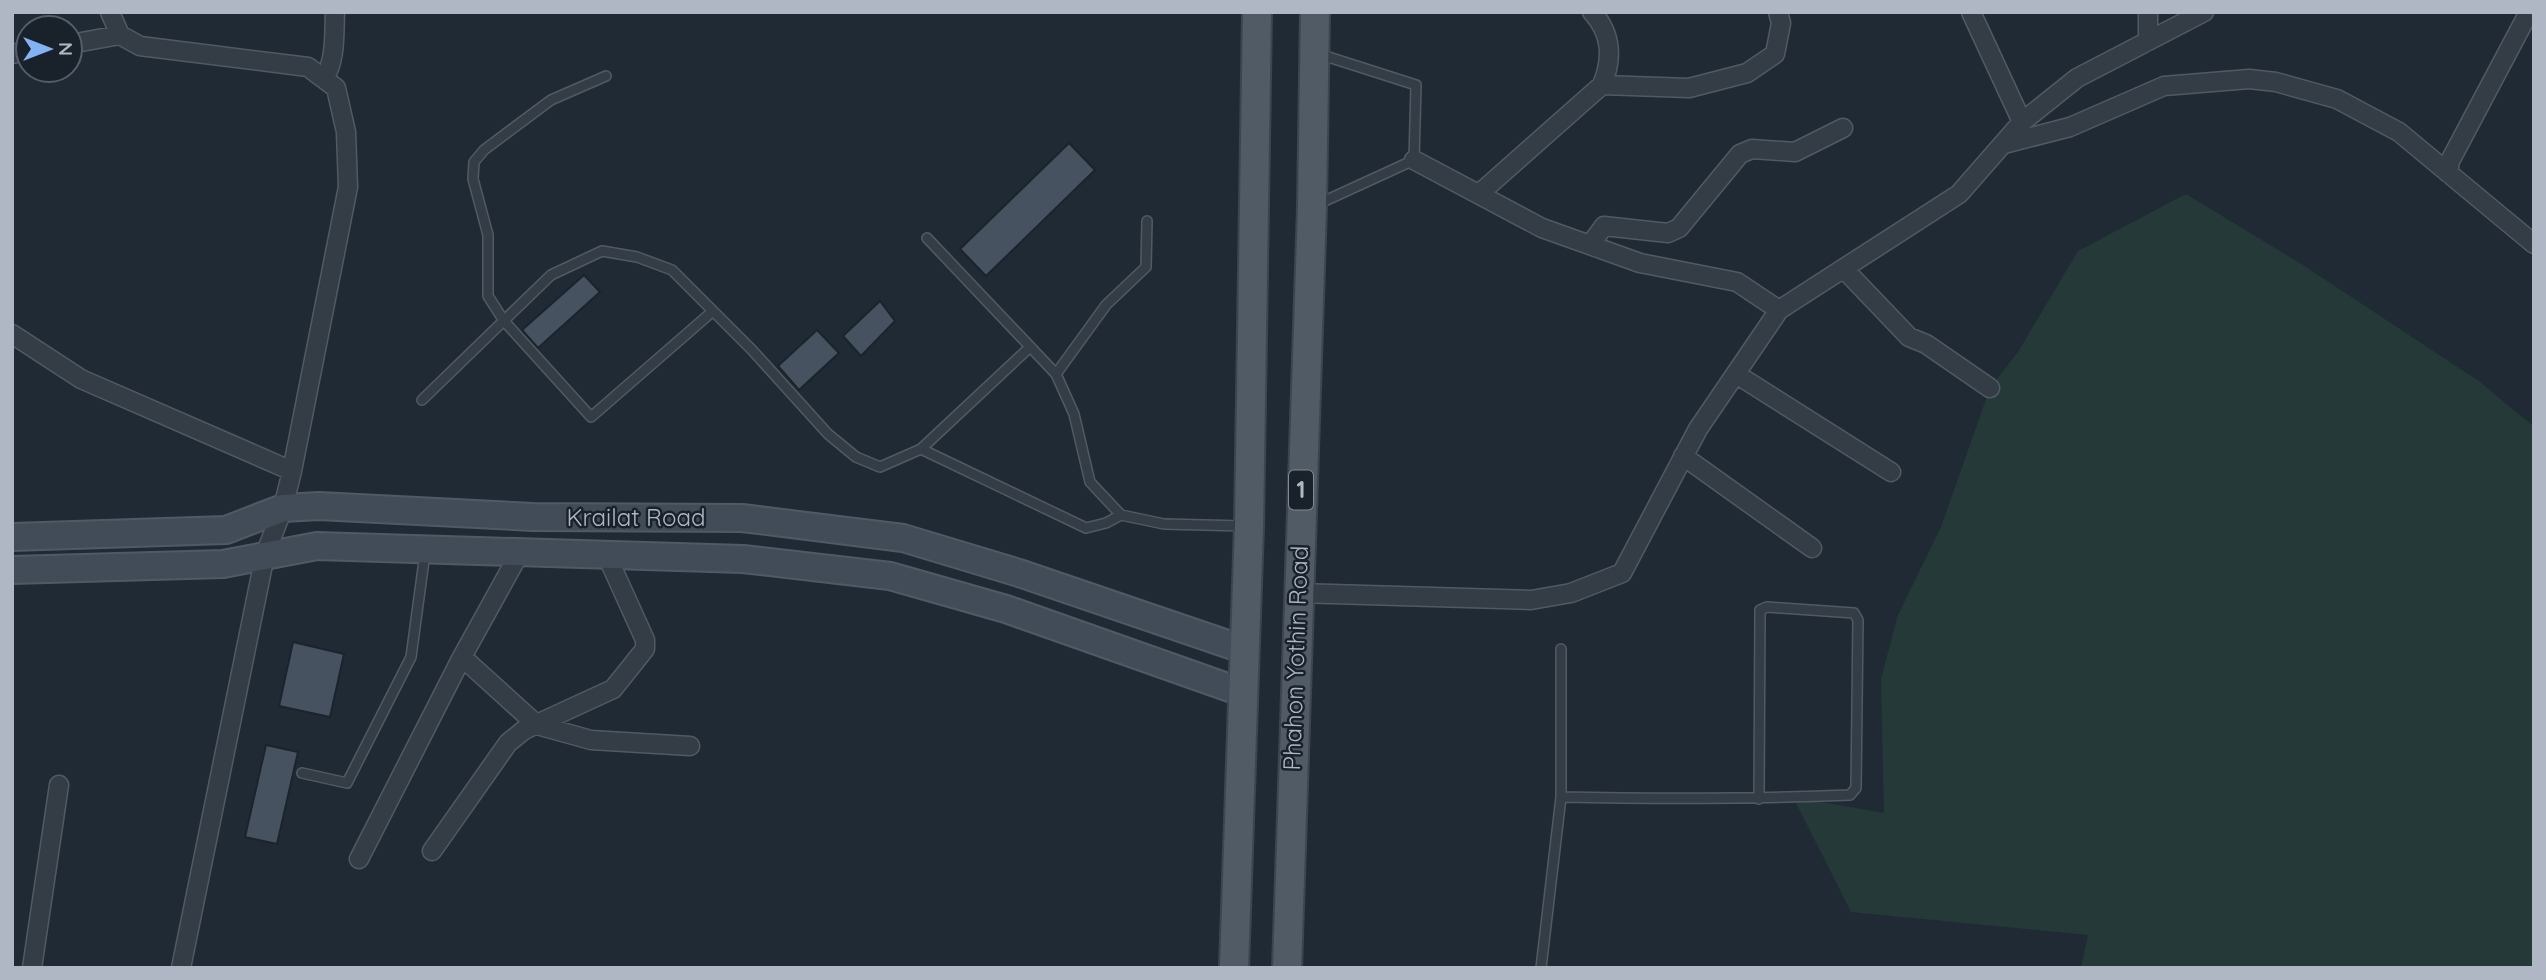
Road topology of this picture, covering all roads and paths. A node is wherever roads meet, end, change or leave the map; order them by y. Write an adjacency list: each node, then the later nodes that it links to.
1 (110, 12): 11 (street)
2 (335, 12): 16 (street)
3 (1257, 12): 45 (main road, Phahon Yothin Road)
4 (1315, 12): 14 (main road, Phahon Yothin Road / 1)
5 (1592, 12): 17 (street)
6 (1778, 12): 17 (street)
7 (1972, 12): 18 (street)
8 (2148, 12): 13 (street)
9 (2204, 12): 13 (street)
10 (2529, 12): 22 (street)
11 (120, 35): 12 (street); 16 (street)
12 (84, 41)
13 (2148, 41): 18 (street)
14 (1314, 53): 21 (lane); 24 (main road, Phahon Yothin Road / 1)
15 (606, 76): 32 (lane)
16 (324, 79): 41 (street)
17 (1602, 85): 23 (street)
18 (2022, 122): 20 (street)
19 (1843, 128): 28 (street)
20 (2004, 145): 22 (street); 29 (street)
21 (1414, 160): 23 (street); 24 (lane)
22 (2448, 173): 27 (street)
23 (1480, 193): 28 (street)
24 (1312, 207): 53 (main road, Phahon Yothin Road / 1)
25 (1147, 222): 36 (lane)
26 (927, 238): 34 (lane)
27 (2534, 244)
28 (1590, 245): 30 (street)
29 (1844, 269): 30 (street); 37 (street)
30 (1779, 310): 35 (street)
31 (713, 311): 32 (lane); 32 (lane); 39 (lane)
32 (504, 321): 38 (lane)
33 (12, 334): 41 (street)
34 (1030, 347): 36 (lane); 39 (lane)
35 (1736, 373): 40 (street); 42 (street)
36 (1056, 374): 44 (lane)
37 (1990, 388)
38 (422, 400)
39 (921, 449): 44 (lane)
40 (1683, 456): 47 (street); 53 (street)
41 (292, 471): 43 (street)
42 (1891, 472)
43 (283, 508): 46 (main road, Krailat Road); 50 (street); 55 (main road, Krailat Road)
44 (1121, 515): 45 (lane)
45 (1249, 526): 55 (main road, Phahon Yothin Road)
46 (12, 537)
47 (1812, 548)
48 (425, 550): 49 (main road, Krailat Road); 50 (main road, Krailat Road); 60 (lane)
49 (519, 554): 51 (main road, Krailat Road); 56 (street)
50 (265, 555): 52 (main road, Krailat Road); 67 (street)
51 (607, 556): 57 (main road, Krailat Road); 58 (street)
52 (12, 570)
53 (1298, 593): 69 (main road, Phahon Yothin Road / 1)
54 (1561, 649): 62 (lane)
55 (1245, 650): 57 (main road, Phahon Yothin Road)
56 (462, 657): 58 (street); 65 (street)
57 (1244, 693): 68 (main road, Phahon Yothin Road)
58 (537, 725): 59 (street); 64 (street)
59 (690, 746)
60 (302, 774)
61 (59, 785): 66 (street)
62 (1561, 797): 63 (lane); 70 (lane)
63 (1759, 799): 63 (lane)
64 (432, 851)
65 (359, 859)
66 (32, 968)
67 (181, 968)
68 (1234, 968)
69 (1287, 968)
70 (1541, 968)

